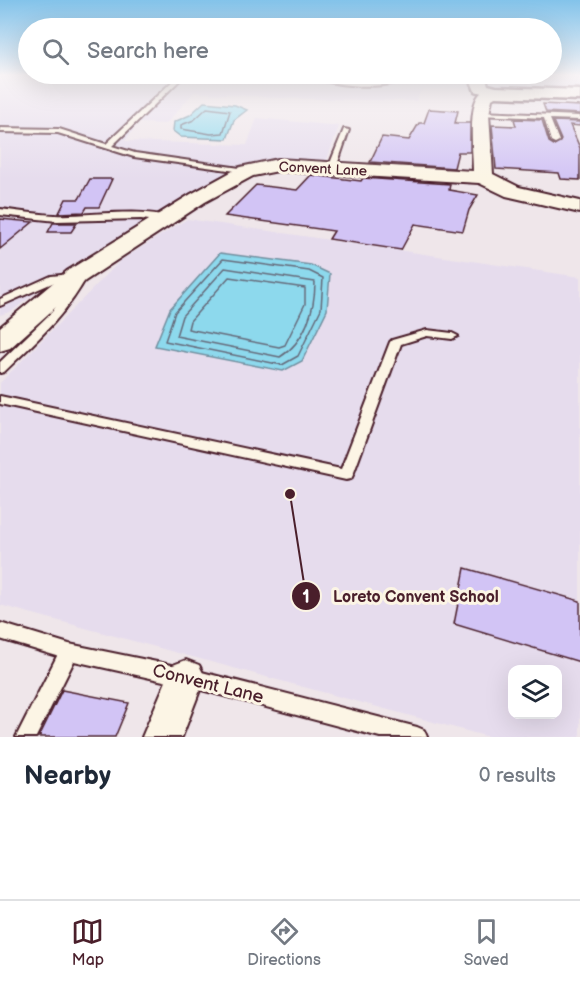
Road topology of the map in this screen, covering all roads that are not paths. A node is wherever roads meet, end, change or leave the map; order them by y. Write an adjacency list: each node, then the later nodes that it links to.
1 (145, 110): 9 (lane)
2 (483, 110): 3 (street)
3 (482, 114): 4 (lane); 12 (street)
4 (546, 116): 5 (lane); 8 (lane)
5 (580, 118)
6 (0, 130): 9 (lane)
7 (346, 130): 10 (lane)
8 (555, 141)
9 (106, 147): 11 (lane)
10 (332, 168): 11 (street, Convent Lane); 12 (street, Convent Lane)
11 (247, 171): 15 (street, Convent Lane)
12 (483, 177): 13 (street)
13 (580, 207)
14 (0, 212): 15 (lane)
15 (166, 219): 16 (street, Convent Lane)
16 (80, 274): 17 (lane); 19 (street, Convent Lane); 20 (lane, Convent Lane)
17 (0, 303)
18 (453, 336): 21 (lane)
19 (0, 342)
20 (0, 369)
21 (0, 399)
22 (0, 632): 23 (lane, Convent Lane)
23 (69, 652): 24 (lane, Convent Lane); 25 (lane)
24 (186, 678): 26 (street); 27 (lane, Convent Lane)
25 (26, 737)
26 (162, 737)
27 (417, 737)

